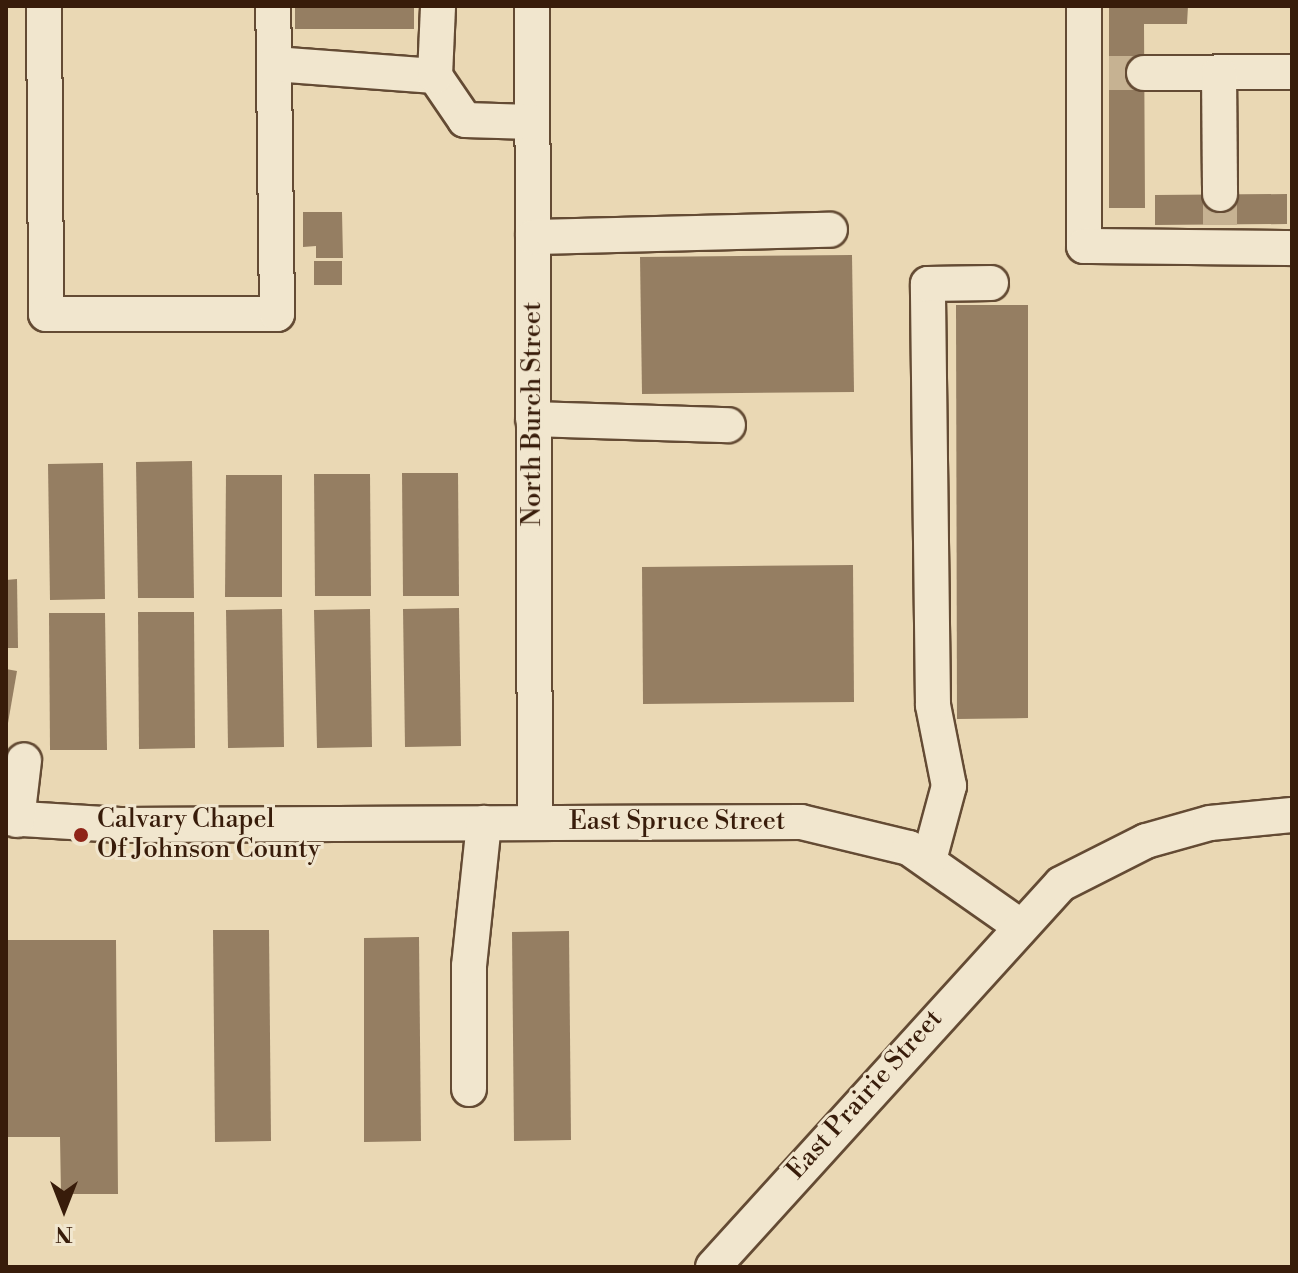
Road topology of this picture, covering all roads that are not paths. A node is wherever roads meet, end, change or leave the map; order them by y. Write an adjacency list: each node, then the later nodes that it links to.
1 (44, 6): 6 (street)
2 (273, 6): 6 (street)
3 (438, 6): 10 (street)
4 (532, 6): 11 (street, North Burch Street)
5 (1084, 6): 12 (street)
6 (274, 64): 10 (street)
7 (1292, 72): 9 (street)
8 (1144, 73): 9 (street)
9 (1219, 73): 12 (street)
10 (435, 76): 11 (street)
11 (532, 122): 14 (street, North Burch Street)
12 (1220, 222): 15 (street)
13 (830, 230): 14 (street)
14 (533, 237): 17 (street, North Burch Street)
15 (1292, 248)
16 (991, 283): 24 (street)
17 (533, 419): 18 (street); 22 (street, North Burch Street)
18 (728, 425)
19 (24, 760): 21 (street)
20 (1292, 815): 25 (street)
21 (12, 819): 23 (street, East Spruce Street)
22 (535, 822): 23 (street, East Spruce Street); 24 (street, East Spruce Street)
23 (484, 823): 26 (street)
24 (929, 860): 25 (street, East Spruce Street)
25 (1017, 924): 27 (street, East Prairie Street)
26 (469, 1089)
27 (713, 1267)

